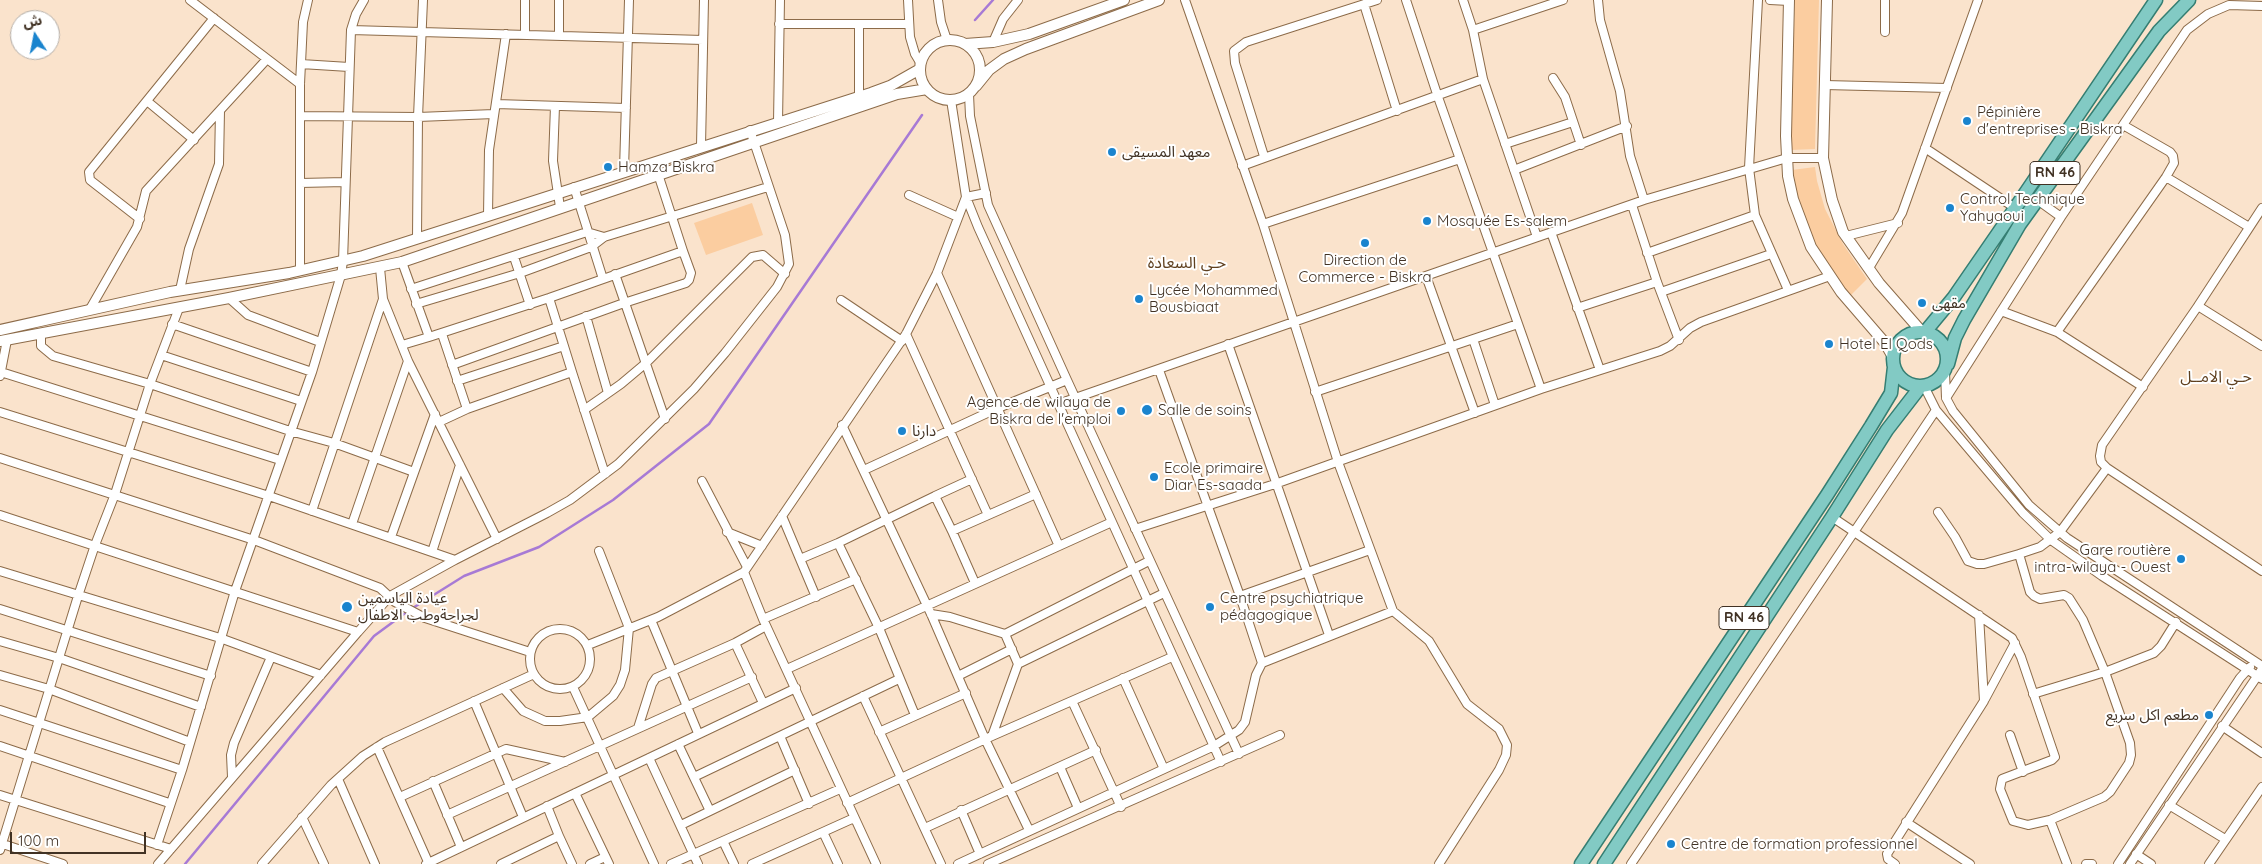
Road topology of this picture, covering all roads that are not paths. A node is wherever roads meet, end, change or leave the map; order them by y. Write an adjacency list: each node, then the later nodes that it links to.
1 (191, 0): 33 (street)
2 (308, 0): 51 (street)
3 (364, 0): 37 (street)
4 (423, 0): 40 (street)
5 (525, 0): 43 (street)
6 (559, 0): 44 (street)
7 (629, 0): 45 (street)
8 (704, 0): 46 (street)
9 (780, 0): 34 (street)
10 (908, 0): 36 (street)
11 (938, 0): 47 (street)
12 (1018, 0): 48 (street)
13 (1124, 0): 48 (street)
14 (1159, 0): 60 (street)
15 (1185, 0): 89 (street)
16 (1377, 0): 31 (street)
17 (1406, 0): 62 (street)
18 (1463, 0): 38 (street)
19 (1563, 0): 30 (street)
20 (1598, 0): 77 (street)
21 (1758, 0): 90 (street)
22 (1770, 0): 23 (street)
23 (1789, 0): 86 (street)
24 (1827, 0): 57 (street)
25 (1885, 0): 41 (street)
26 (1978, 0): 58 (street)
27 (2156, 0): 108 (main road, RN 46)
28 (2189, 0): 39 (main road, RN 46)
29 (2200, 0): 39 (main road)
30 (1544, 3): 38 (street)
31 (1364, 4): 69 (street); 85 (street)
32 (2262, 6): 76 (street)
33 (214, 18): 50 (street); 64 (street)
34 (779, 24): 35 (street); 74 (street)
35 (859, 24): 36 (street); 61 (street)
36 (908, 24): 52 (street)
37 (350, 30): 40 (street); 53 (street)
38 (1473, 30): 55 (street)
39 (2159, 31): 103 (main road, RN 46)
40 (422, 32): 42 (street); 73 (street)
41 (1885, 32)
42 (506, 34): 43 (street); 65 (street)
43 (525, 35): 44 (street)
44 (559, 35): 45 (street)
45 (628, 37): 46 (street); 67 (street)
46 (703, 40): 83 (street)
47 (947, 40): 49 (street); 52 (street)
48 (993, 42): 49 (street)
49 (965, 44): 60 (street)
50 (267, 59): 56 (street); 68 (street)
51 (301, 64): 53 (street); 56 (street)
52 (920, 66): 59 (street); 61 (street)
53 (349, 67): 71 (street)
54 (1553, 78): 75 (street)
55 (1483, 79): 62 (street); 81 (street)
56 (300, 84): 72 (street)
57 (1825, 85): 58 (street); 87 (street)
58 (1946, 88): 84 (street)
59 (926, 89): 63 (street); 80 (street)
60 (972, 90): 63 (street); 100 (street)
61 (859, 97): 74 (street)
62 (1438, 97): 69 (street); 88 (street)
63 (951, 100): 102 (street)
64 (146, 101): 79 (street); 115 (street)
65 (496, 104): 66 (street); 70 (street)
66 (555, 106): 67 (street); 99 (street)
67 (626, 108): 91 (street)
68 (220, 111): 79 (street); 146 (street)
69 (1397, 111): 85 (street)
70 (494, 114): 73 (street); 110 (street)
71 (348, 115): 72 (street); 73 (street); 95 (street)
72 (300, 116): 96 (street)
73 (418, 116): 124 (street)
74 (778, 122): 78 (street)
75 (1573, 122): 81 (street); 82 (street)
76 (2123, 124): 94 (street); 113 (street)
77 (1627, 126): 82 (street); 104 (street)
78 (750, 130): 80 (street); 83 (street)
79 (194, 140): 115 (street)
80 (754, 142): 93 (street); 98 (street)
81 (1505, 144): 92 (street)
82 (1581, 145): 92 (street)
83 (701, 146): 91 (street)
84 (1925, 148): 108 (street); 116 (street)
85 (1264, 156): 89 (street)
86 (1787, 158): 87 (street); 90 (street); 142 (street)
87 (1823, 158): 121 (street)
88 (1460, 159): 117 (street); 128 (street)
89 (1242, 166): 117 (street)
90 (1749, 168): 104 (street); 111 (street)
91 (624, 170): 97 (street)
92 (1514, 170): 123 (street)
93 (658, 174): 105 (street); 114 (street)
94 (2166, 177): 118 (street); 168 (street)
95 (345, 182): 96 (street); 131 (street)
96 (300, 183): 135 (street)
97 (574, 187): 99 (street); 105 (street)
98 (768, 187): 114 (street); 139 (street)
99 (556, 192): 107 (street); 110 (street)
100 (986, 193): 102 (street); 193 (street)
101 (909, 196): 112 (street)
102 (966, 197): 112 (street); 196 (street)
103 (2036, 199): 113 (street); 187 (main road, RN 46)
104 (1644, 200): 106 (street)
105 (578, 201): 107 (street); 119 (street)
106 (1632, 205): 120 (street); 127 (street)
107 (560, 207): 132 (street)
108 (2015, 208): 167 (main road, RN 46)
109 (2262, 208): 118 (street)
110 (488, 215): 124 (street)
111 (1755, 215): 127 (street); 129 (street)
112 (958, 217): 137 (street)
113 (2061, 217): 160 (street)
114 (672, 218): 122 (street); 126 (street)
115 (140, 219): 159 (street)
116 (1898, 223): 121 (street); 134 (street)
117 (1263, 224): 162 (street)
118 (2249, 228): 156 (street)
119 (587, 232): 122 (street); 125 (street); 130 (street)
120 (1551, 232): 123 (street); 158 (street)
121 (1846, 236): 134 (street)
122 (604, 237): 125 (street)
123 (1537, 237): 128 (street)
124 (417, 238): 131 (street)
125 (591, 247): 136 (street); 143 (street)
126 (683, 251): 138 (street); 153 (street)
127 (1647, 252): 144 (street)
128 (1493, 253): 141 (street); 164 (street)
129 (1771, 254): 147 (street); 148 (street)
130 (514, 257): 136 (street); 145 (street)
131 (343, 261): 135 (street); 140 (street)
132 (402, 262): 133 (street); 145 (street)
133 (380, 268): 140 (street); 151 (street)
134 (1869, 268): 167 (street)
135 (300, 270): 146 (street)
136 (520, 272): 154 (street); 155 (street)
137 (936, 273): 172 (street); 207 (street)
138 (615, 274): 143 (street); 153 (street)
139 (785, 274): 185 (street); 215 (street)
140 (341, 275): 149 (street); 176 (street)
141 (1426, 276): 162 (street); 181 (street)
142 (1830, 276): 147 (street); 184 (street)
143 (603, 278): 150 (street)
144 (1657, 282): 148 (street); 158 (street)
145 (411, 289): 154 (street)
146 (180, 290): 159 (street)
147 (1788, 290): 175 (street)
148 (1661, 292): 175 (street)
149 (229, 298): 157 (street); 176 (street)
150 (549, 298): 155 (street); 165 (street)
151 (383, 299): 178 (street); 219 (street)
152 (841, 300): 172 (street)
153 (624, 303): 161 (street); 185 (street)
154 (416, 304): 171 (street)
155 (530, 305): 170 (street)
156 (2198, 306): 180 (street); 198 (street)
157 (179, 308): 163 (street); 169 (street)
158 (1577, 308): 189 (street)
159 (90, 309): 166 (street)
160 (2001, 311): 168 (street); 203 (street)
161 (586, 316): 165 (street); 201 (street)
162 (1292, 322): 177 (street); 200 (street)
163 (172, 324): 182 (street); 190 (street)
164 (1518, 324): 173 (street); 199 (street)
165 (557, 326): 179 (street); 186 (street)
166 (0, 330)
167 (1924, 332): 184 (main road); 187 (main road)
168 (2057, 332): 198 (street)
169 (40, 334): 174 (street); 195 (street)
170 (442, 334): 171 (street); 186 (street)
171 (429, 337): 178 (street)
172 (904, 338): 216 (street); 217 (street)
173 (1473, 339): 181 (street); 206 (street)
174 (4, 340): 192 (street)
175 (1679, 340): 189 (street)
176 (320, 342): 190 (street)
177 (1228, 344): 188 (street); 232 (street)
178 (402, 345): 183 (street)
179 (564, 346): 191 (street); 194 (street)
180 (2262, 346)
181 (1450, 347): 200 (street); 212 (street)
182 (161, 355): 195 (street); 204 (street)
183 (408, 361): 214 (street); 221 (street)
184 (1893, 362): 197 (main road); 431 (main road, RN 46)
185 (646, 363): 201 (street); 215 (street)
186 (452, 365): 194 (street)
187 (1946, 368): 197 (main road); 203 (street)
188 (1159, 370): 202 (street); 237 (street)
189 (1600, 370): 199 (street)
190 (312, 372): 204 (street)
191 (572, 372): 208 (street); 209 (street)
192 (1, 374): 213 (street)
193 (1066, 380): 196 (street); 202 (street)
194 (457, 381): 208 (street)
195 (150, 384): 213 (street); 218 (street)
196 (1049, 386): 205 (street); 207 (street)
197 (1923, 386): 210 (street); 243 (main road, RN 46)
198 (2143, 387): 226 (street)
199 (1541, 389): 206 (street)
200 (1315, 392): 224 (street)
201 (608, 393): 209 (street)
202 (1074, 397): 205 (street); 247 (street)
203 (1946, 398): 251 (street)
204 (302, 400): 218 (street)
205 (1058, 404): 245 (street)
206 (1496, 405): 212 (street)
207 (998, 408): 217 (street); 234 (street)
208 (467, 409): 214 (street)
209 (584, 410): 229 (street)
210 (1936, 410): 250 (street); 255 (street)
211 (0, 412): 220 (street)
212 (1475, 413): 224 (street)
213 (140, 416): 220 (street); 223 (street)
214 (437, 418): 225 (street); 228 (street)
215 (665, 419): 229 (street)
216 (842, 425): 227 (street); 242 (street)
217 (950, 430): 227 (street); 230 (street)
218 (290, 431): 219 (street); 223 (street)
219 (334, 443): 221 (street); 238 (street)
220 (130, 451): 233 (street); 235 (street)
221 (376, 457): 228 (street); 246 (street)
222 (0, 458): 233 (street)
223 (280, 460): 235 (street)
224 (1338, 462): 232 (street); 260 (street)
225 (460, 465): 253 (street); 262 (street)
226 (2107, 468): 251 (street); 270 (street)
227 (864, 470): 244 (street)
228 (414, 472): 252 (street)
229 (605, 474): 253 (street)
230 (972, 479): 236 (street); 241 (street)
231 (702, 481): 249 (street)
232 (1275, 484): 237 (street); 271 (street)
233 (115, 494): 254 (street); 257 (street)
234 (1036, 494): 241 (street); 259 (street)
235 (269, 496): 238 (street); 254 (street)
236 (935, 496): 244 (street); 248 (street)
237 (1208, 506): 247 (street); 277 (street)
238 (312, 511): 246 (street)
239 (1938, 512): 263 (street)
240 (0, 515): 257 (street)
241 (988, 515): 248 (street)
242 (782, 516): 258 (street); 264 (street)
243 (1832, 517): 250 (street); 432 (main road, RN 46)
244 (886, 520): 256 (street); 281 (street)
245 (1112, 522): 259 (street); 267 (street)
246 (352, 524): 252 (street)
247 (1135, 529): 266 (street)
248 (952, 531): 273 (street)
249 (727, 532): 258 (street); 268 (street)
250 (1853, 532): 285 (street); 433 (street)
251 (2060, 532): 255 (street); 308 (street)
252 (391, 537): 262 (street)
253 (497, 539): 265 (street)
254 (254, 540): 274 (street); 279 (street)
255 (2051, 540): 263 (street); 287 (street)
256 (838, 543): 264 (street); 272 (street)
257 (95, 545): 274 (street); 276 (street)
258 (762, 546): 268 (street)
259 (1059, 546): 273 (street)
260 (1370, 550): 271 (street); 283 (street)
261 (599, 551): 289 (street)
262 (432, 552): 265 (street)
263 (2019, 554): 311 (street)
264 (800, 559): 278 (street)
265 (455, 560): 279 (street)
266 (1149, 561): 267 (street); 275 (street)
267 (1133, 569): 280 (street); 293 (street)
268 (745, 570): 286 (street); 288 (street)
269 (0, 571): 276 (street)
270 (2262, 571)
271 (1306, 573): 277 (street); 294 (street)
272 (856, 579): 278 (street); 290 (street)
273 (975, 583): 281 (street)
274 (235, 591): 292 (street); 295 (street)
275 (1164, 593): 280 (street); 345 (street)
276 (78, 596): 291 (street); 295 (street)
277 (1240, 596): 305 (street)
278 (816, 597): 288 (street)
279 (392, 599): 292 (street); 301 (street)
280 (1147, 601): 303 (street); 306 (street)
281 (927, 605): 284 (street); 290 (street)
282 (0, 609): 291 (street)
283 (1393, 611): 294 (street); 430 (street)
284 (931, 614): 293 (street); 316 (street)
285 (1978, 615): 297 (street); 329 (street)
286 (651, 620): 289 (street); 309 (street)
287 (2176, 622): 310 (street); 311 (street)
288 (764, 623): 298 (street); 307 (street)
289 (629, 628): 299 (street); 335 (street)
290 (879, 628): 307 (street); 319 (street)
291 (67, 630): 304 (street); 315 (street)
292 (358, 632): 314 (street)
293 (1005, 634): 300 (street)
294 (1329, 635): 305 (street)
295 (220, 638): 302 (street); 315 (street)
296 (0, 641): 304 (street)
297 (2015, 643): 325 (street); 329 (street)
298 (735, 644): 309 (street); 317 (street)
299 (588, 645): 301 (street); 320 (street)
300 (1012, 649): 306 (street); 316 (street)
301 (530, 652): 312 (street)
302 (270, 657): 314 (street); 367 (street)
303 (1172, 657): 318 (street); 351 (street)
304 (59, 658): 323 (street); 332 (street)
305 (1262, 663): 345 (street)
306 (1018, 664): 346 (street)
307 (787, 669): 322 (street)
308 (2260, 669): 310 (street); 338 (street)
309 (672, 670): 331 (street); 339 (street)
310 (2247, 670): 439 (street)
311 (2105, 672): 325 (street); 394 (street)
312 (534, 674): 320 (street); 321 (street)
313 (0, 675): 323 (street)
314 (320, 675): 367 (street)
315 (211, 676): 332 (street)
316 (958, 676): 324 (street)
317 (752, 677): 330 (street); 331 (street)
318 (1123, 678): 328 (street); 362 (street)
319 (899, 679): 326 (street); 334 (street)
320 (573, 687): 335 (street)
321 (503, 688): 327 (street); 335 (street)
322 (796, 688): 330 (street); 336 (street)
323 (49, 689): 337 (street); 347 (street)
324 (966, 693): 334 (street); 346 (street)
325 (2033, 694): 365 (street)
326 (863, 696): 336 (street); 340 (street)
327 (474, 701): 350 (street); 354 (street)
328 (1072, 701): 346 (street); 353 (street)
329 (1984, 701): 395 (street)
330 (763, 703): 341 (street)
331 (687, 706): 339 (street); 341 (street)
332 (201, 707): 347 (street)
333 (0, 710): 337 (street)
334 (915, 715): 340 (street)
335 (588, 717): 352 (street)
336 (812, 722): 344 (street); 374 (street)
337 (38, 723): 357 (street); 363 (street)
338 (2222, 726): 356 (street); 384 (street)
339 (638, 728): 352 (street)
340 (879, 732): 369 (street)
341 (698, 733): 348 (street)
342 (1280, 735): 355 (street)
343 (2010, 735): 365 (street)
344 (780, 736): 364 (street); 368 (street)
345 (1229, 737): 351 (street); 355 (street)
346 (989, 738): 369 (street); 375 (street)
347 (190, 742): 363 (street)
348 (678, 744): 358 (street); 368 (street)
349 (0, 746): 357 (street)
350 (378, 746): 370 (street); 379 (street)
351 (1214, 746): 360 (street); 362 (street)
352 (602, 747): 359 (street); 366 (street)
353 (1096, 750): 361 (street); 376 (street)
354 (496, 753): 359 (street); 371 (street); 372 (street)
355 (1239, 754): 360 (street)
356 (2262, 754)
357 (30, 755): 380 (street); 381 (street)
358 (649, 758): 366 (street); 396 (street)
359 (566, 762): 372 (street)
360 (1221, 762): 386 (street)
361 (1060, 767): 375 (street); 387 (street)
362 (1164, 769): 376 (street)
363 (182, 770): 381 (street)
364 (795, 770): 383 (street); 389 (street)
365 (2023, 772): 394 (street)
366 (614, 776): 377 (street); 420 (street)
367 (232, 777): 406 (street)
368 (694, 777): 389 (street)
369 (900, 778): 382 (street); 397 (street)
370 (338, 779): 391 (street); 415 (street)
371 (433, 782): 379 (street); 390 (street)
372 (509, 786): 390 (street); 392 (street)
373 (2262, 787): 401 (street)
374 (840, 789): 382 (street); 383 (street)
375 (1009, 790): 388 (street); 398 (street)
376 (1113, 792): 386 (street); 387 (street)
377 (574, 794): 385 (street); 410 (street)
378 (0, 795): 380 (street)
379 (400, 797): 416 (street)
380 (16, 800): 403 (street); 404 (street)
381 (169, 803): 403 (street)
382 (847, 803): 393 (street)
383 (809, 804): 402 (street)
384 (2169, 805): 401 (street); 409 (street)
385 (547, 806): 392 (street); 400 (street)
386 (1120, 807): 429 (street)
387 (1078, 808): 398 (street)
388 (961, 810): 397 (street); 408 (street)
389 (710, 811): 396 (street)
390 (447, 815): 405 (street)
391 (302, 817): 413 (street); 414 (street)
392 (523, 817): 405 (street)
393 (854, 818): 399 (street); 426 (street)
394 (2050, 820): 436 (street)
395 (1906, 822): 434 (street); 435 (street)
396 (681, 825): 407 (street)
397 (925, 828): 427 (street)
398 (1029, 830): 408 (street)
399 (823, 832): 424 (street); 425 (street)
400 (559, 836): 417 (street); 418 (street)
401 (2225, 839): 442 (street)
402 (723, 841): 407 (street); 423 (street)
403 (157, 845): 406 (street)
404 (1, 846): 411 (street)
405 (461, 847): 416 (street)
406 (171, 849): 412 (street)
407 (694, 854): 421 (street); 422 (street)
408 (980, 854): 428 (street)
409 (2136, 854): 440 (street); 441 (street)
410 (607, 860): 419 (street)
411 (63, 864)
412 (158, 864)
413 (262, 864)
414 (324, 864)
415 (375, 864)
416 (428, 864)
417 (501, 864)
418 (572, 864)
419 (590, 864)
420 (654, 864)
421 (671, 864)
422 (698, 864)
423 (734, 864)
424 (752, 864)
425 (838, 864)
426 (876, 864)
427 (941, 864)
428 (958, 864)
429 (988, 864)
430 (1439, 864)
431 (1581, 864)
432 (1604, 864)
433 (1631, 864)
434 (1895, 864)
435 (1970, 864)
436 (2067, 864)
437 (2086, 864): 438 (street)
438 (2092, 864)
439 (2118, 864)
440 (2130, 864)
441 (2151, 864)
442 (2209, 864)

